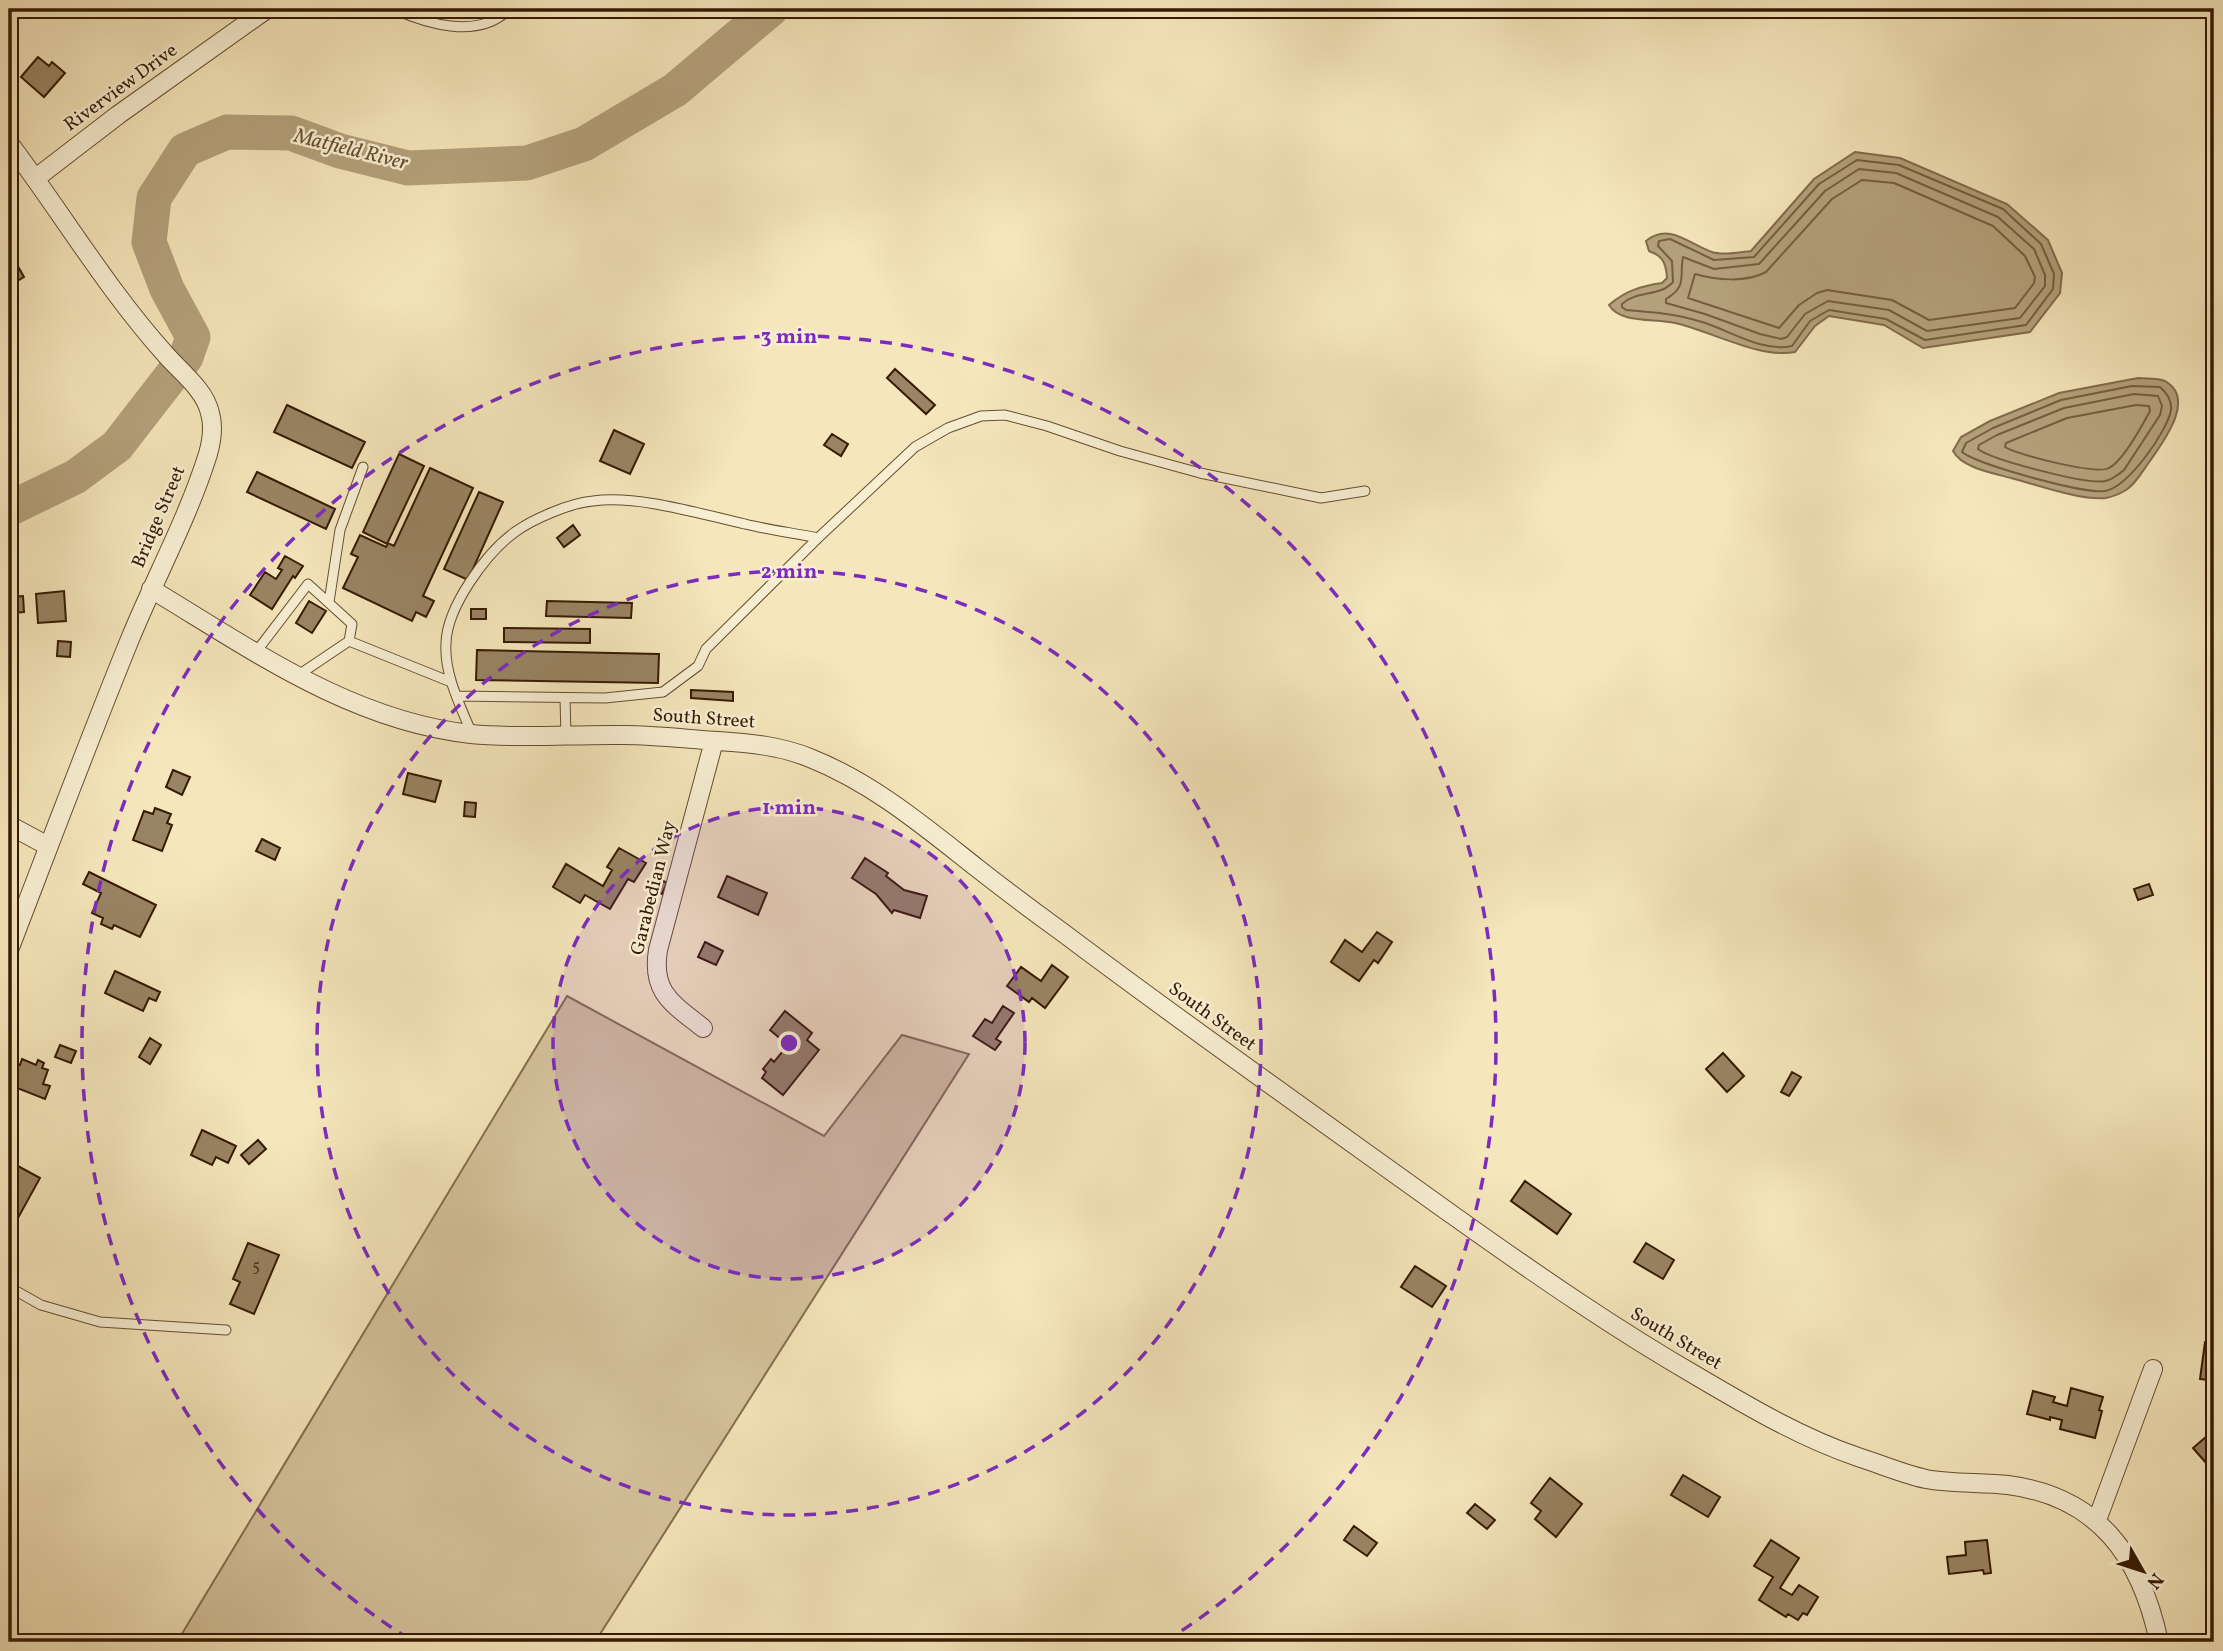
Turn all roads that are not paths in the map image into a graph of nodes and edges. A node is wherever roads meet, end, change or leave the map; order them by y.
1 (267, 9) edge
2 (394, 9) edge
3 (509, 9) edge
4 (9, 142) edge
5 (36, 178) junction
6 (363, 467) dead end
7 (1365, 491) dead end
8 (818, 538) junction
9 (151, 589) junction
10 (329, 603) junction
11 (349, 641) junction
12 (256, 652) junction
13 (297, 676) junction
14 (451, 682) junction
15 (457, 696) junction
16 (565, 698) junction
17 (472, 734) junction
18 (566, 737) junction
19 (714, 741) junction
20 (9, 825) edge
21 (48, 846) junction
22 (9, 950) edge
23 (703, 1028) dead end
24 (9, 1287) edge
25 (226, 1330) dead end
26 (2153, 1368) dead end
27 (2097, 1520) junction
28 (2159, 1642) edge

1 - 5 street, Riverview Drive
2 - 3 lane
4 - 5 street, Bridge Street
5 - 9 street, Bridge Street
6 - 10 lane
7 - 8 lane
8 - 14 lane
8 - 16 lane
9 - 12 street, South Street
9 - 21 street, Bridge Street
10 - 11 lane
10 - 12 lane
11 - 13 lane
11 - 14 lane
12 - 13 street, South Street
13 - 17 street, South Street
14 - 15 lane
15 - 16 lane
15 - 17 lane
16 - 18 lane
17 - 18 street, South Street
18 - 19 street, South Street
19 - 23 street, Garabedian Way
19 - 27 street, South Street
20 - 21 street
21 - 22 street, Bridge Street
24 - 25 lane
26 - 27 street
27 - 28 street, South Street

